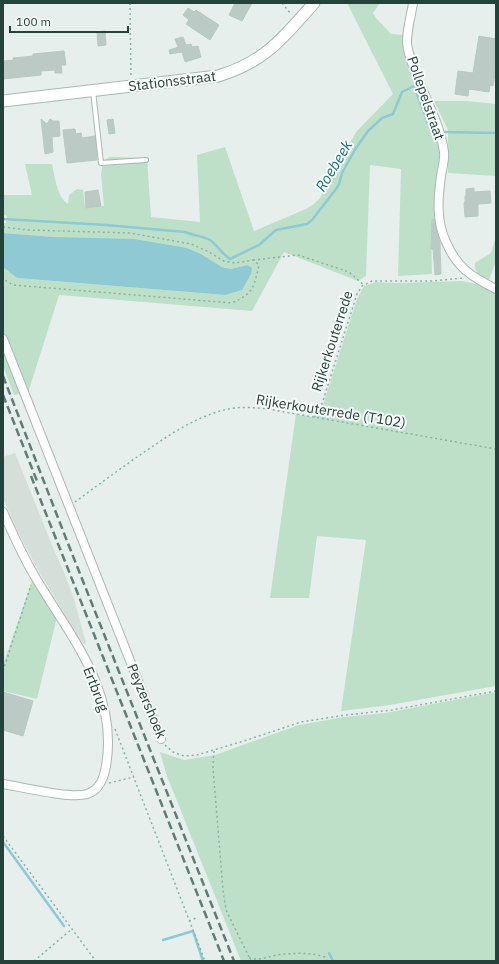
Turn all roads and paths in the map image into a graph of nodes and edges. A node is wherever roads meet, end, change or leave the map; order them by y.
1 (130, 3) edge
2 (282, 3) edge
3 (314, 3) edge
4 (413, 3) edge
5 (298, 21) junction
6 (132, 87) junction
7 (92, 91) junction
8 (3, 101) edge
9 (146, 160) dead end
10 (3, 227) edge
11 (253, 260) junction
12 (474, 277) junction
13 (3, 279) edge
14 (364, 285) junction
15 (496, 288) edge
16 (3, 339) edge
17 (314, 417) junction
18 (496, 449) edge
19 (69, 506) junction
20 (3, 512) edge
21 (34, 576) junction
22 (3, 671) edge
23 (496, 691) edge
24 (107, 718) junction
25 (161, 740) joint
26 (214, 751) junction
27 (134, 777) junction
28 (3, 784) edge
29 (100, 786) junction
30 (3, 836) edge
31 (196, 918) dead end
32 (189, 921) junction
33 (72, 928) junction
34 (249, 958) junction
35 (95, 960) dead end
36 (34, 961) edge
37 (205, 961) edge
38 (251, 961) edge
39 (327, 961) edge

1 - 6 path
2 - 5 path
3 - 5 street, Stationsstraat
4 - 12 street, Pollepelstraat
5 - 6 street, Stationsstraat
6 - 7 street, Stationsstraat
7 - 8 street, Stationsstraat
7 - 9 lane
10 - 11 path
11 - 13 path
11 - 14 path
12 - 14 path, Rijkerkouterrede
12 - 15 street, Pollepelstraat
14 - 17 path, Rijkerkouterrede
16 - 19 street, Peyzershoek
17 - 18 path, Rijkerkouterrede (T102)
17 - 19 path, Rijkerkouterrede (T102)
19 - 25 street, Peyzershoek
20 - 21 street, Ertbrug
21 - 22 path
21 - 24 street, Ertbrug
23 - 26 path, Peyzershoek
24 - 27 path
24 - 29 street, Ertbrug
25 - 26 path, Peyzershoek
26 - 34 path
27 - 29 path
27 - 32 path
28 - 29 street
30 - 33 path
31 - 32 path
32 - 37 path
33 - 35 path
33 - 36 path
34 - 38 path
34 - 39 path

